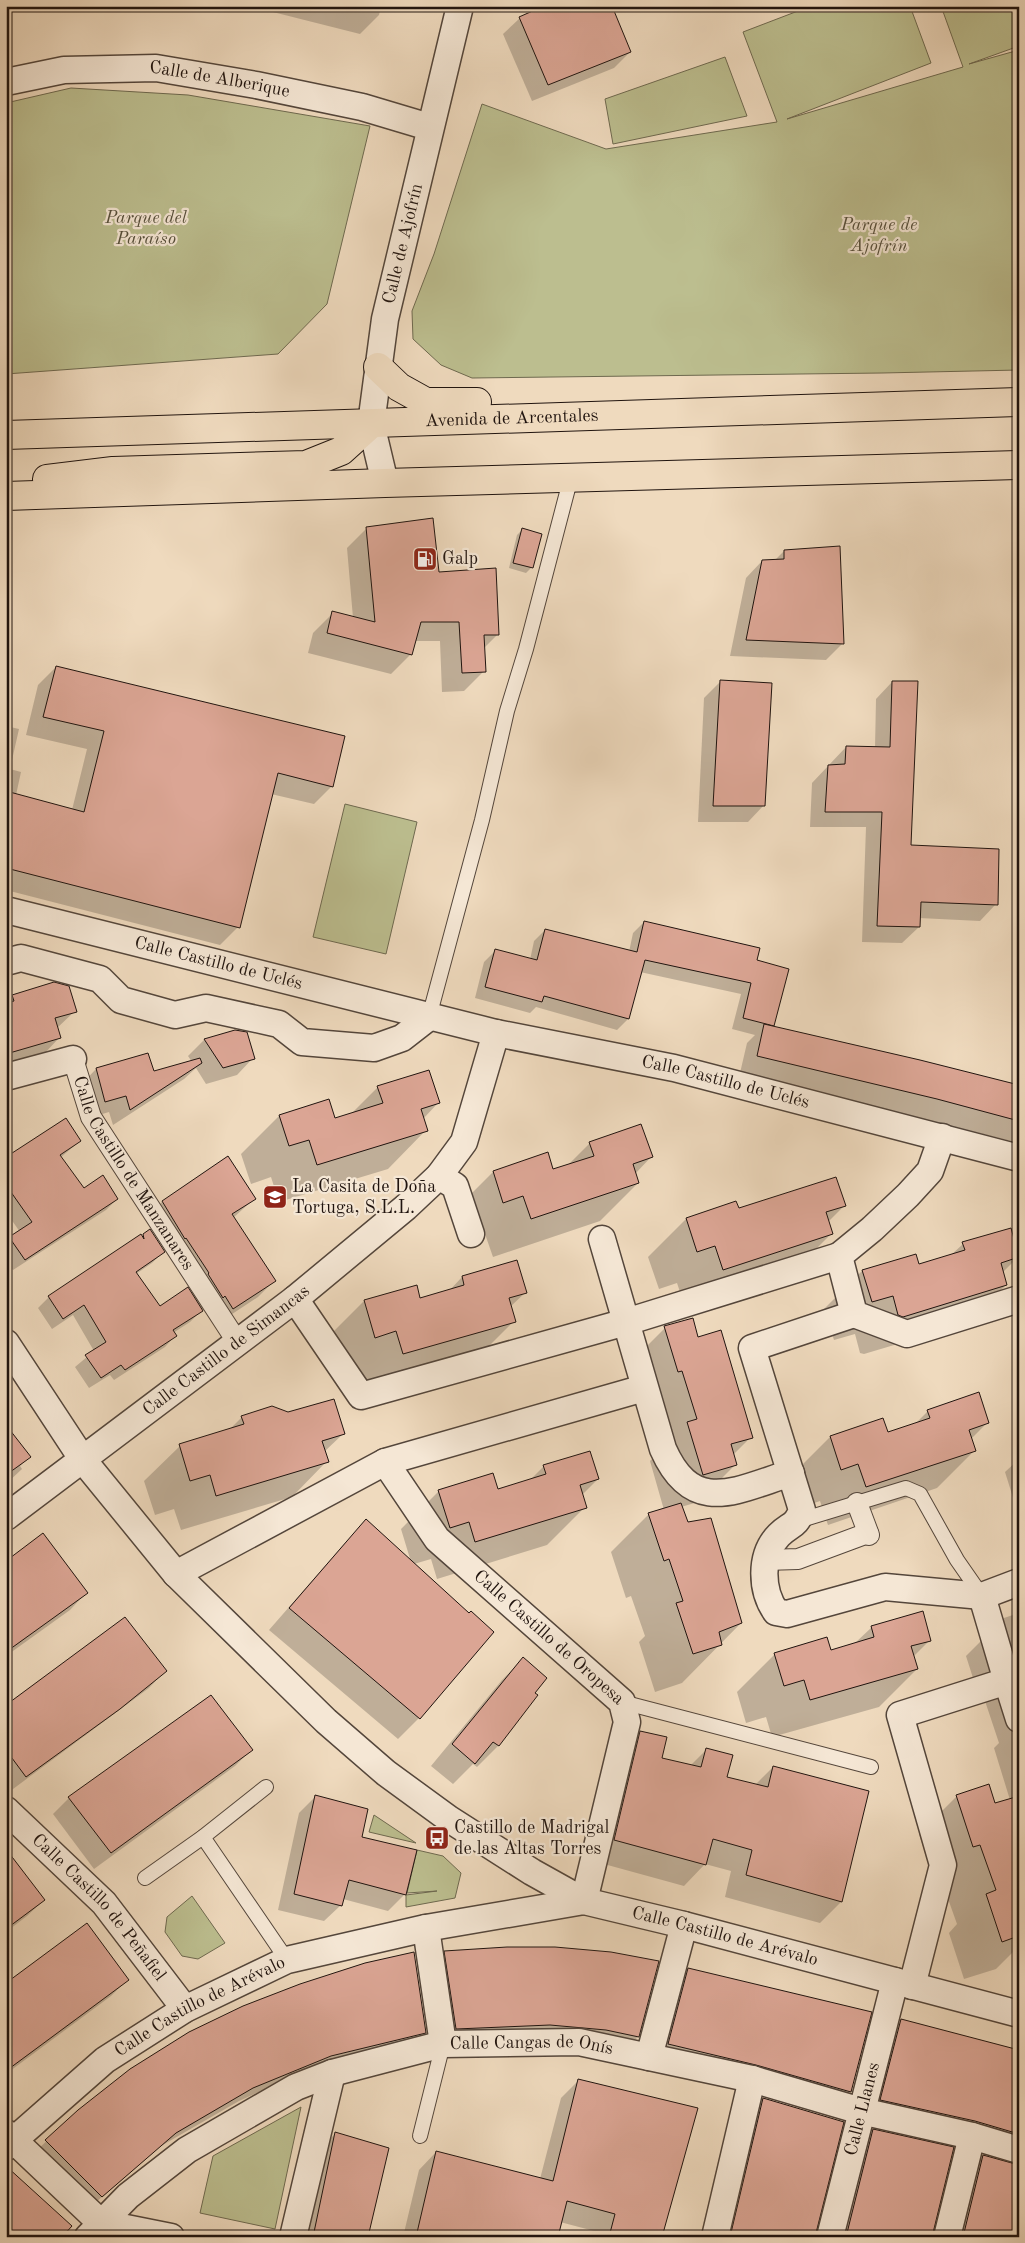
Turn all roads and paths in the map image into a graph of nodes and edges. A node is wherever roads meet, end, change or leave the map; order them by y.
1 (460, 6) edge
2 (6, 82) edge
3 (429, 126) junction
4 (378, 367) junction
5 (1019, 402) edge
6 (586, 416) junction
7 (371, 424) junction
8 (6, 435) edge
9 (1019, 465) edge
10 (571, 477) junction
11 (385, 483) junction
12 (8, 496) edge
13 (6, 910) edge
14 (6, 962) edge
15 (429, 1017) junction
16 (496, 1033) junction
17 (73, 1059) joint
18 (6, 1078) edge
19 (942, 1137) junction
20 (1019, 1158) edge
21 (439, 1176) junction
22 (471, 1234) dead end
23 (602, 1239) dead end
24 (838, 1256) junction
25 (295, 1299) junction
26 (1019, 1300) edge
27 (854, 1314) junction
28 (626, 1322) junction
29 (238, 1344) junction
30 (8, 1350) edge
31 (644, 1388) junction
32 (84, 1460) junction
33 (385, 1462) junction
34 (791, 1473) junction
35 (857, 1503) junction
36 (800, 1516) junction
37 (6, 1517) edge
38 (765, 1560) junction
39 (176, 1574) junction
40 (1019, 1582) edge
41 (982, 1596) junction
42 (1007, 1681) junction
43 (622, 1702) junction
44 (1019, 1719) edge
45 (870, 1767) dead end
46 (266, 1787) dead end
47 (6, 1810) edge
48 (203, 1837) junction
49 (145, 1878) dead end
50 (584, 1901) junction
51 (684, 1925) junction
52 (426, 1928) junction
53 (287, 1960) junction
54 (903, 1983) junction
55 (185, 2009) junction
56 (1019, 2014) edge
57 (443, 2044) junction
58 (649, 2057) junction
59 (332, 2073) junction
60 (752, 2079) junction
61 (861, 2111) junction
62 (420, 2136) dead end
63 (972, 2136) junction
64 (9, 2140) edge
65 (1019, 2150) edge
66 (95, 2230) edge
67 (171, 2237) edge
68 (293, 2237) edge
69 (715, 2237) edge
70 (830, 2237) edge
71 (947, 2237) edge

1 - 3 street, Calle de Ajofrín
2 - 3 street, Calle de Alberique
3 - 4 street, Calle de Ajofrín
4 - 6 main road
4 - 7 street, Calle de Ajofrín
5 - 6 main road, Avenida de Arcentales
6 - 7 main road, Avenida de Arcentales
7 - 8 main road, Avenida de Arcentales
7 - 11 street, Calle de Ajofrín
7 - 12 main road
9 - 10 main road
10 - 11 main road
10 - 15 lane
11 - 12 main road
13 - 15 street, Calle Castillo de Uclés
14 - 15 street
15 - 16 street, Calle Castillo de Uclés
16 - 19 street, Calle Castillo de Uclés
16 - 21 street, Calle Castillo de Simancas
17 - 18 street, Calle Castillo de Manzanares
17 - 29 street, Calle Castillo de Manzanares
19 - 20 street, Calle Castillo de Uclés
19 - 24 street
21 - 22 street
21 - 25 street, Calle Castillo de Simancas
23 - 28 street
24 - 27 street
24 - 28 street
25 - 28 street
25 - 29 street, Calle Castillo de Simancas
26 - 27 street
27 - 34 street
28 - 31 street
29 - 32 street, Calle Castillo de Simancas
30 - 32 street
31 - 33 street
31 - 34 street
32 - 37 street, Calle Castillo de Simancas
32 - 39 street
33 - 39 street
33 - 43 street, Calle Castillo de Oropesa
34 - 36 street
35 - 36 lane
35 - 38 street
35 - 41 lane
36 - 38 street
38 - 41 street
39 - 50 street
40 - 41 street
41 - 42 street
42 - 44 street
42 - 54 street
43 - 45 lane
43 - 50 street, Calle Castillo de Oropesa
46 - 48 lane
47 - 55 street, Calle Castillo de Peñafiel
48 - 49 lane
48 - 53 lane
50 - 51 street, Calle Castillo de Arévalo
50 - 52 street, Calle Castillo de Arévalo
51 - 54 street, Calle Castillo de Arévalo
51 - 58 street
52 - 53 street, Calle Castillo de Arévalo
52 - 57 street
53 - 55 street, Calle Castillo de Arévalo
54 - 56 street, Calle Castillo de Arévalo
54 - 61 street, Calle Llanes
55 - 64 street, Calle Castillo de Arévalo
57 - 58 street, Calle Cangas de Onís
57 - 59 street, Calle Cangas de Onís
57 - 62 lane
58 - 60 street, Calle Cangas de Onís
59 - 66 street, Calle Cangas de Onís
59 - 68 street
60 - 61 street, Calle Cangas de Onís
60 - 69 street
61 - 63 street, Calle Cangas de Onís
61 - 70 street, Calle Llanes
63 - 65 street, Calle Cangas de Onís
63 - 71 street
64 - 66 street
66 - 67 street

